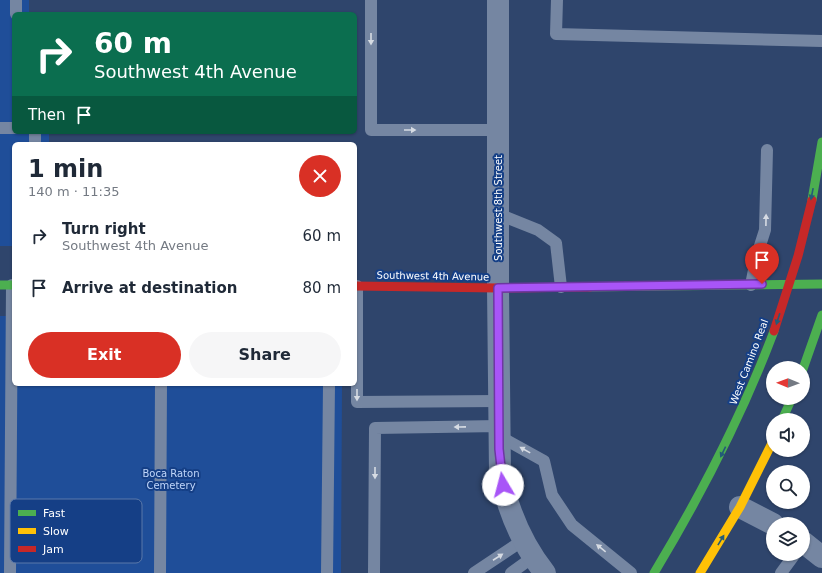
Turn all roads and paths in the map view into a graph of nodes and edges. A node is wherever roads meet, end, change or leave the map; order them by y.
1 (16, 0) edge
2 (371, 0) edge
3 (498, 0) edge
4 (557, 0) edge
5 (16, 12) edge
6 (822, 41) edge
7 (0, 128) edge
8 (12, 128) edge
9 (498, 130) junction
10 (822, 142) edge
11 (767, 150) dead end
12 (498, 214) junction
13 (822, 284) edge
14 (9, 285) edge
15 (751, 285) junction
16 (789, 285) junction
17 (357, 286) edge
18 (561, 287) junction
19 (498, 288) junction
20 (822, 315) edge
21 (806, 361) edge
22 (161, 386) edge
23 (330, 386) edge
24 (357, 386) edge
25 (499, 401) junction
26 (499, 431) junction
27 (766, 455) edge
28 (740, 507) junction
29 (766, 520) edge
30 (810, 551) edge
31 (533, 557) edge
32 (822, 557) edge
33 (790, 561) edge
34 (10, 573) edge
35 (160, 573) edge
36 (327, 573) edge
37 (374, 573) edge
38 (474, 573) edge
39 (511, 573) edge
40 (631, 573) edge
41 (654, 573) edge
42 (700, 573) edge
43 (781, 573) edge

1 - 5 lane
2 -> 9 lane
3 - 9 street, Southwest 8th Street
4 - 6 lane
7 - 8 lane
9 - 12 street, Southwest 8th Street
10 -> 16 street, West Camino Real
15 -> 11 lane
12 - 18 lane
12 - 19 street, Southwest 8th Street
13 - 16 street, Southwest 4th Avenue
14 - 34 lane
15 - 16 street, Southwest 4th Avenue
15 - 18 street, Southwest 4th Avenue
16 -> 41 street, West Camino Real
17 - 19 street, Southwest 4th Avenue
18 - 19 street, Southwest 4th Avenue
19 - 25 street, Southwest 8th Street
20 - 21 street
22 - 35 lane
23 - 36 lane
24 -> 25 lane
25 - 26 street, Southwest 8th Street
26 - 31 street, Southwest 8th Street
26 -> 37 lane
40 -> 26 lane
27 - 28 street
28 - 29 street
42 -> 28 street
30 - 32 street
38 -> 31 lane
31 - 39 lane
33 - 43 lane

